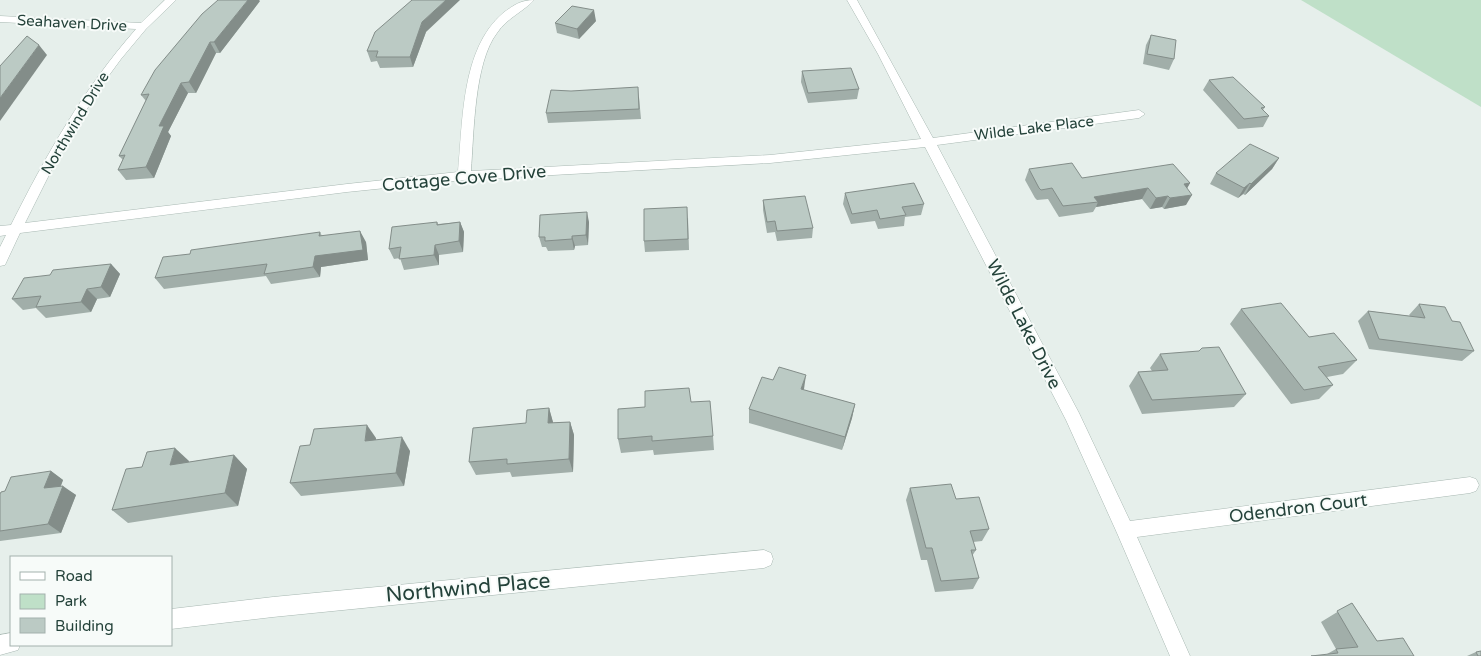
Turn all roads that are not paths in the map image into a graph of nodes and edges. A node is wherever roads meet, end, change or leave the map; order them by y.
1 (171, 0) edge
2 (529, 0) edge
3 (852, 0) edge
4 (0, 19) edge
5 (144, 26) junction
6 (1139, 114) dead end
7 (929, 141) junction
8 (464, 176) junction
9 (15, 230) junction
10 (0, 231) edge
11 (0, 261) edge
12 (1470, 485) dead end
13 (1125, 530) junction
14 (764, 560) dead end
15 (172, 620) edge
16 (1180, 656) edge

1 - 5 street, Northwind Drive
2 - 8 street
3 - 7 street, Wilde Lake Drive
4 - 5 street, Seahaven Drive
5 - 9 street, Northwind Drive
6 - 7 street, Wilde Lake Place
7 - 8 street, Cottage Cove Drive
7 - 13 street, Wilde Lake Drive
8 - 9 street, Cottage Cove Drive
9 - 10 street, Cottage Cove Drive
9 - 11 street, Northwind Drive
12 - 13 street, Odendron Court
13 - 16 street, Wilde Lake Drive
14 - 15 street, Northwind Place

